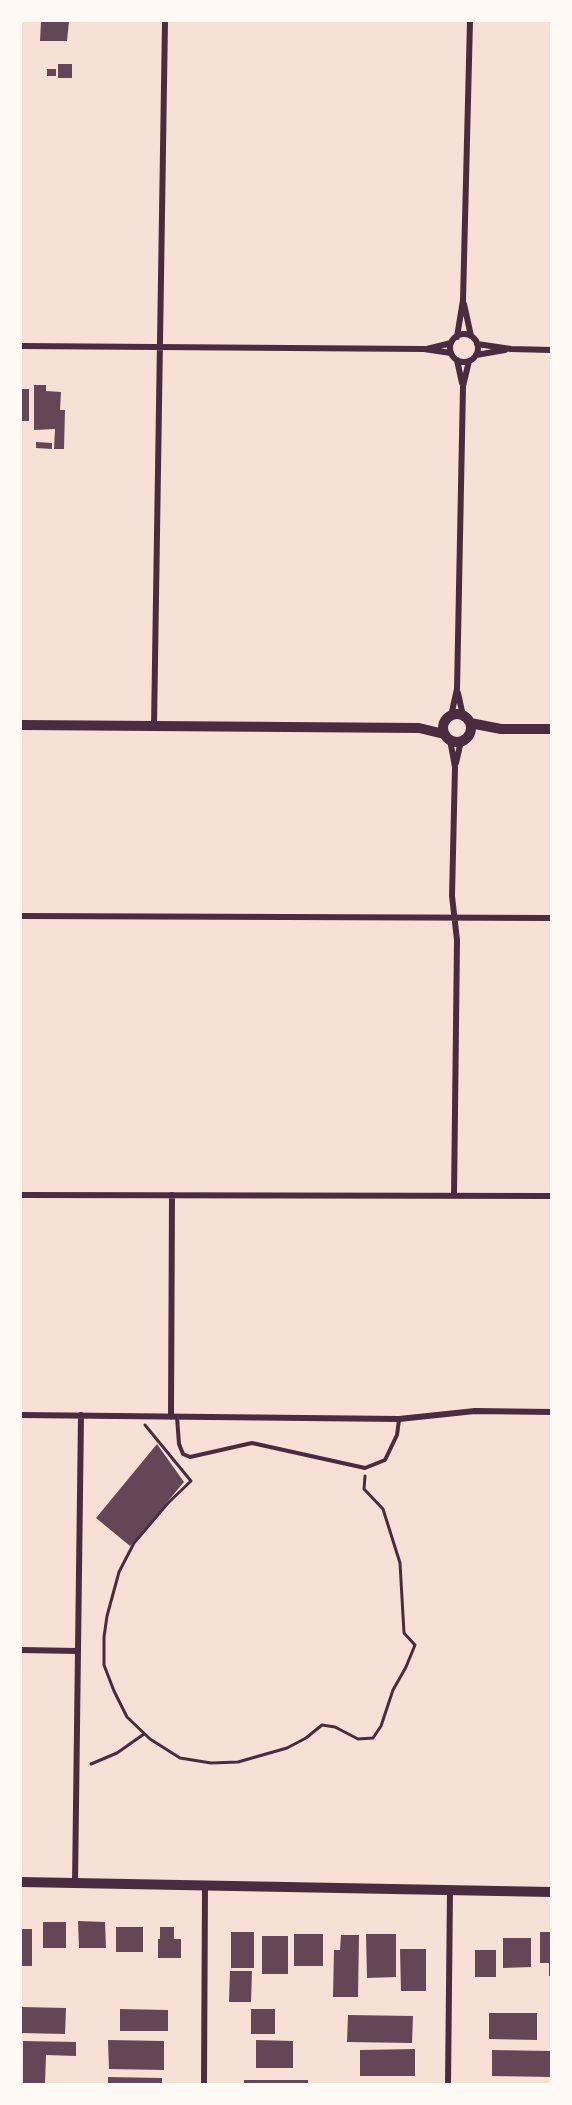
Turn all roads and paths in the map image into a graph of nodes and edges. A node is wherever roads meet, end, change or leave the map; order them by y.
1 (165, 21) edge
2 (470, 21) edge
3 (463, 300) junction
4 (457, 336) junction
5 (471, 336) junction
6 (451, 343) junction
7 (477, 344) junction
8 (21, 346) edge
9 (159, 347) junction
10 (424, 349) junction
11 (511, 349) junction
12 (551, 350) edge
13 (451, 353) junction
14 (476, 355) junction
15 (458, 360) junction
16 (469, 361) junction
17 (463, 386) junction
18 (457, 689) junction
19 (466, 720) junction
20 (21, 725) edge
21 (154, 726) junction
22 (447, 728) junction
23 (501, 729) junction
24 (551, 729) edge
25 (465, 738) junction
26 (455, 766) junction
27 (21, 916) edge
28 (454, 918) junction
29 (551, 918) edge
30 (21, 1195) edge
31 (172, 1195) junction
32 (454, 1196) junction
33 (551, 1197) edge
34 (551, 1412) edge
35 (21, 1415) edge
36 (81, 1415) junction
37 (138, 1416) junction
38 (174, 1417) junction
39 (399, 1419) junction
40 (365, 1468) junction
41 (21, 1650) edge
42 (78, 1652) junction
43 (144, 1733) junction
44 (91, 1764) dead end
45 (21, 1882) edge
46 (75, 1884) junction
47 (205, 1885) junction
48 (450, 1890) junction
49 (551, 1892) edge
50 (204, 2084) edge
51 (448, 2084) edge

1 - 9 street
2 - 3 street
3 - 4 street
3 - 5 street
4 - 5 street
4 - 6 street
5 - 7 street
6 - 10 street
6 - 13 street
7 - 11 street
7 - 14 street
8 - 9 street
9 - 10 street
9 - 21 street
10 - 13 street
11 - 12 street
11 - 14 street
13 - 15 street
14 - 16 street
15 - 16 street
15 - 17 street
16 - 17 street
17 - 18 street
18 - 19 street
18 - 22 street
19 - 22 street
19 - 23 street
19 - 25 street
20 - 21 street
21 - 22 street
22 - 25 street
22 - 26 street
23 - 24 street
23 - 25 street
25 - 26 street
26 - 28 street
27 - 28 street
28 - 29 street
28 - 32 street
30 - 31 street
31 - 32 street
31 - 38 street
32 - 33 street
34 - 39 street
35 - 36 street
36 - 37 street
36 - 42 street
37 - 38 street
37 - 43 path
38 - 39 street
38 - 40 lane
39 - 40 lane
40 - 43 path
41 - 42 street
42 - 46 street
43 - 44 path
45 - 46 street
46 - 47 street
47 - 48 street
47 - 50 street
48 - 49 street
48 - 51 street

